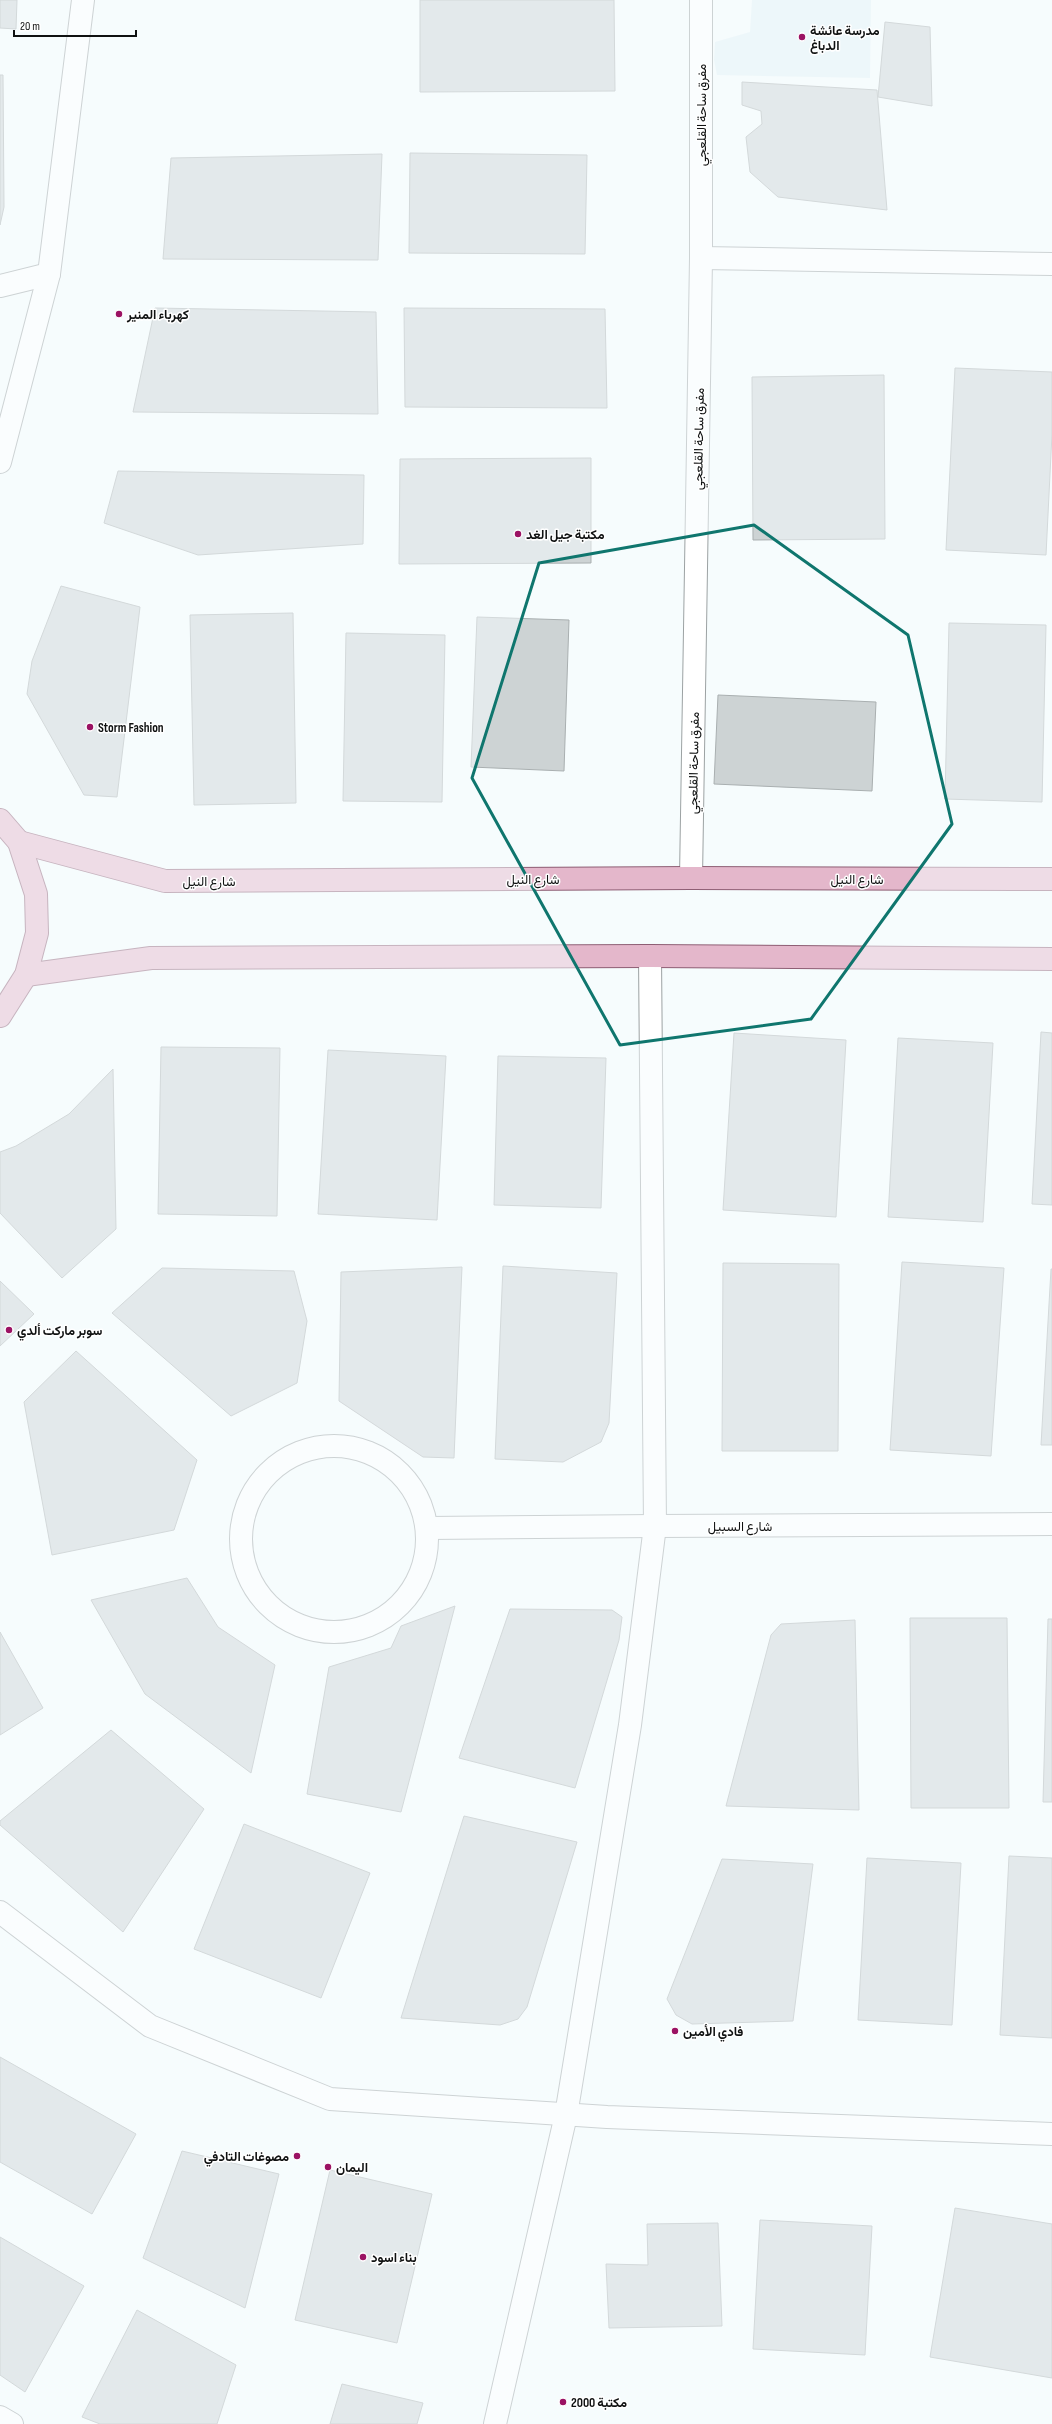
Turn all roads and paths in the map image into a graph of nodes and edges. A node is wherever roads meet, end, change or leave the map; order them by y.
1 (83, 0) edge
2 (701, 0) edge
3 (701, 258) junction
4 (1052, 264) edge
5 (49, 274) junction
6 (0, 286) edge
7 (0, 462) edge
8 (0, 820) edge
9 (19, 842) junction
10 (691, 878) junction
11 (1052, 879) edge
12 (650, 956) junction
13 (1052, 959) edge
14 (26, 975) junction
15 (0, 1016) edge
16 (1052, 1524) edge
17 (655, 1526) junction
18 (428, 1528) junction
19 (0, 1912) edge
20 (566, 2115) junction
21 (1052, 2134) edge
22 (0, 2417) edge
23 (12, 2424) edge
24 (495, 2424) edge

1 - 5 street
2 - 3 street, مفرق ساحة القلعجي
3 - 4 street
3 - 10 street, مفرق ساحة القلعجي
5 - 6 street
5 - 7 street
8 - 9 main road
9 - 10 main road, شارع النيل
9 - 14 main road
10 - 11 main road, شارع النيل
12 - 13 main road
12 - 14 main road
12 - 17 street
14 - 15 main road
16 - 17 street, شارع السبيل
17 - 18 street, شارع السبيل
17 - 20 street
18 - 18 street
19 - 20 street
20 - 21 street
20 - 24 street
22 - 23 street

